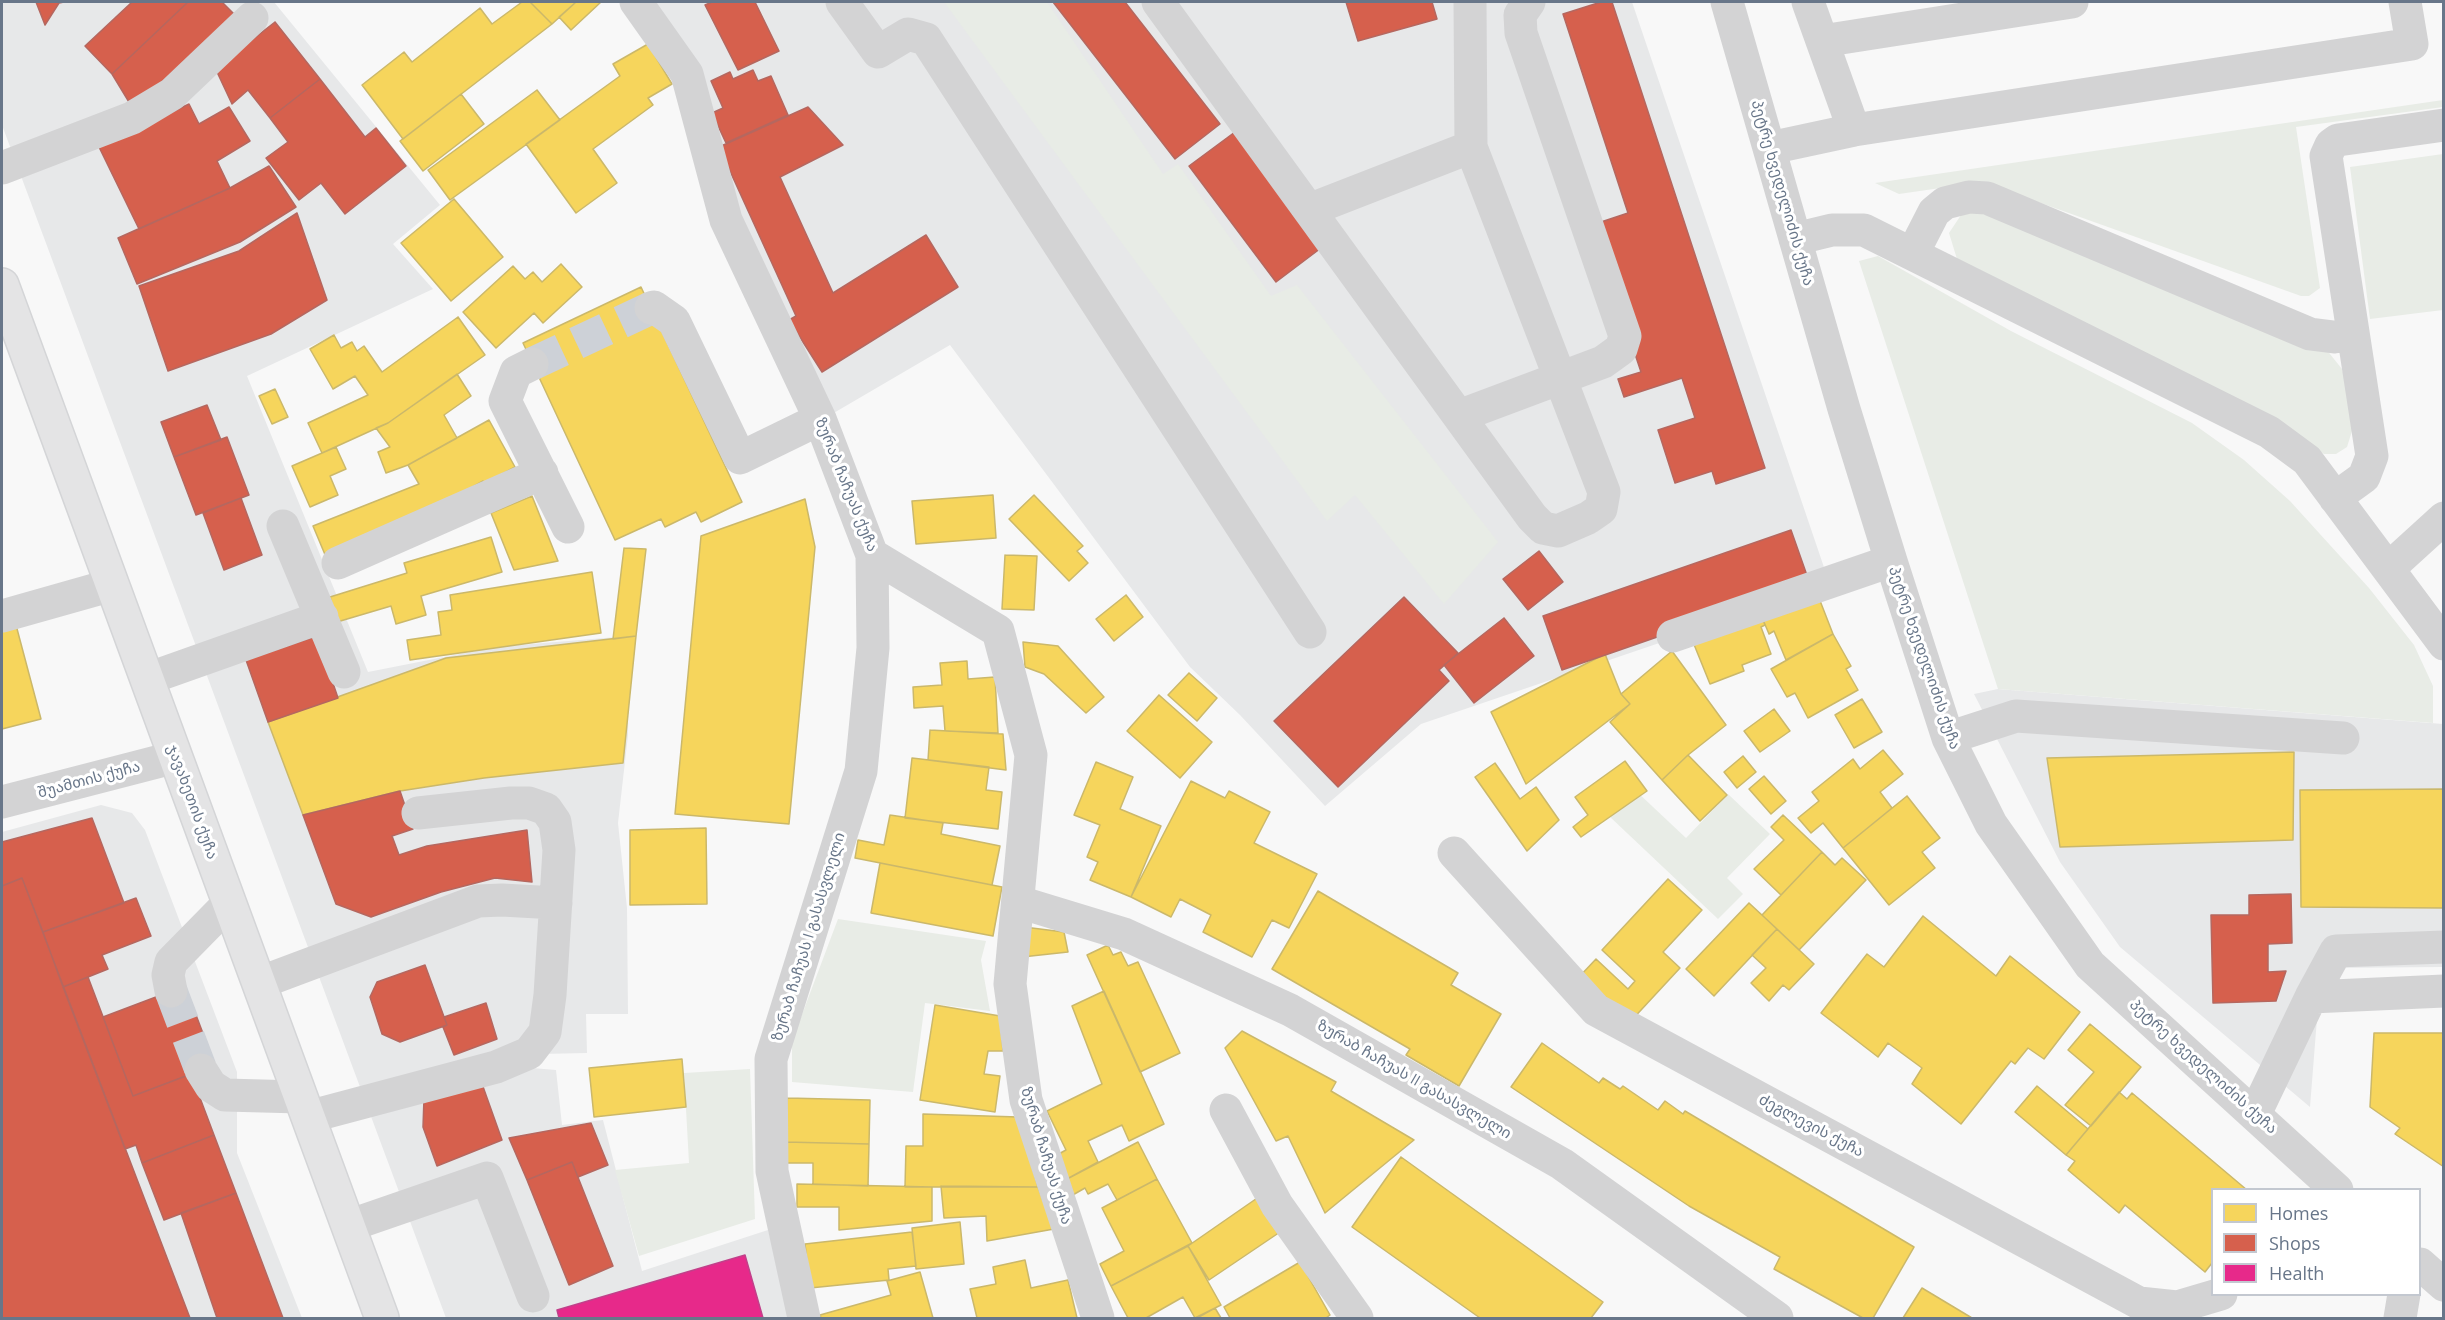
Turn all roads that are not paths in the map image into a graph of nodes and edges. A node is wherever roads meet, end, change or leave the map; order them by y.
1 (636, 2) edge
2 (842, 2) edge
3 (1158, 2) edge
4 (1470, 2) edge
5 (1529, 2) edge
6 (1726, 2) edge
7 (1808, 2) edge
8 (2072, 2) edge
9 (2405, 2) edge
10 (252, 18) dead end
11 (1822, 41) junction
12 (2444, 125) edge
13 (1854, 130) junction
14 (1471, 147) junction
15 (1770, 147) junction
16 (2, 168) edge
17 (1309, 210) junction
18 (1795, 239) junction
19 (1913, 253) junction
20 (2, 285) edge
21 (651, 308) dead end
22 (2353, 334) junction
23 (532, 364) tunnel mouth
24 (1560, 379) junction
25 (1459, 416) junction
26 (820, 419) junction
27 (542, 473) junction
28 (2335, 498) junction
29 (2444, 518) edge
30 (283, 526) dead end
31 (568, 527) dead end
32 (872, 555) junction
33 (1891, 561) junction
34 (338, 563) dead end
35 (2388, 569) junction
36 (112, 585) junction
37 (2, 616) edge
38 (322, 617) junction
39 (1310, 632) dead end
40 (1673, 636) dead end
41 (2444, 644) edge
42 (344, 672) dead end
43 (147, 680) junction
44 (1948, 738) junction
45 (2343, 738) dead end
46 (176, 757) junction
47 (2, 802) edge
48 (418, 813) dead end
49 (1454, 853) dead end
50 (1019, 902) junction
51 (229, 903) junction
52 (556, 903) junction
53 (2444, 947) edge
54 (259, 983) junction
55 (171, 991) tunnel mouth
56 (2444, 991) edge
57 (2311, 997) junction
58 (201, 1070) tunnel mouth
59 (304, 1107) junction
60 (1226, 1110) dead end
61 (2255, 1114) junction
62 (2330, 1187) edge
63 (348, 1226) junction
64 (2421, 1265) edge
65 (2444, 1286) edge
66 (533, 1296) dead end
67 (2214, 1296) edge
68 (2404, 1296) edge
69 (382, 1318) edge
70 (804, 1318) edge
71 (1098, 1318) edge
72 (1357, 1318) edge
73 (1777, 1318) edge
74 (2400, 1318) edge

1 - 26 street, ზურაბ ჩაჩუას ქუჩა
2 - 39 street
3 - 17 street
4 - 14 street
5 - 24 street
6 - 15 street, პეტრე ხვედელიძის ქუჩა
7 - 11 street
8 - 11 street
9 - 13 street
10 - 16 street
11 - 13 street
12 - 22 street
13 - 15 street
14 - 17 street
14 - 24 street
15 - 18 street, პეტრე ხვედელიძის ქუჩა
17 - 25 street
18 - 19 street
18 - 33 street, პეტრე ხვედელიძის ქუჩა
19 - 22 street
19 - 28 street
20 - 36 main road, ჯავახეთის ქუჩა
21 - 26 street
22 - 28 street
23 - 27 street
24 - 25 street
24 - 25 street
26 - 32 street, ზურაბ ჩაჩუას ქუჩა
27 - 31 street
27 - 34 street
28 - 35 street
29 - 35 street
30 - 38 street
32 - 50 street, ზურაბ ჩაჩუას ქუჩა
32 - 70 street, ზურაბ ჩაჩუას I გასასვლელი
33 - 40 street
33 - 44 street, პეტრე ხვედელიძის ქუჩა
35 - 41 street
36 - 37 street
36 - 43 main road, ჯავახეთის ქუჩა
38 - 42 street
38 - 43 street
43 - 46 main road, ჯავახეთის ქუჩა
44 - 45 street
44 - 61 street, პეტრე ხვედელიძის ქუჩა
46 - 47 street, შუამთის ქუჩა
46 - 51 main road, ჯავახეთის ქუჩა
48 - 52 street
49 - 67 street, ძეგლევის ქუჩა
50 - 71 street, ზურაბ ჩაჩუას ქუჩა
50 - 73 street, ზურაბ ჩაჩუას II გასასვლელი
51 - 54 main road, ჯავახეთის ქუჩა
51 - 55 street
52 - 54 street
52 - 59 street
53 - 57 street
54 - 59 main road, ჯავახეთის ქუჩა
56 - 57 street
57 - 61 street
58 - 59 street
59 - 63 main road, ჯავახეთის ქუჩა
60 - 72 street
61 - 62 street, პეტრე ხვედელიძის ქუჩა
63 - 66 street
63 - 69 main road, ჯავახეთის ქუჩა
64 - 65 street
68 - 74 street

